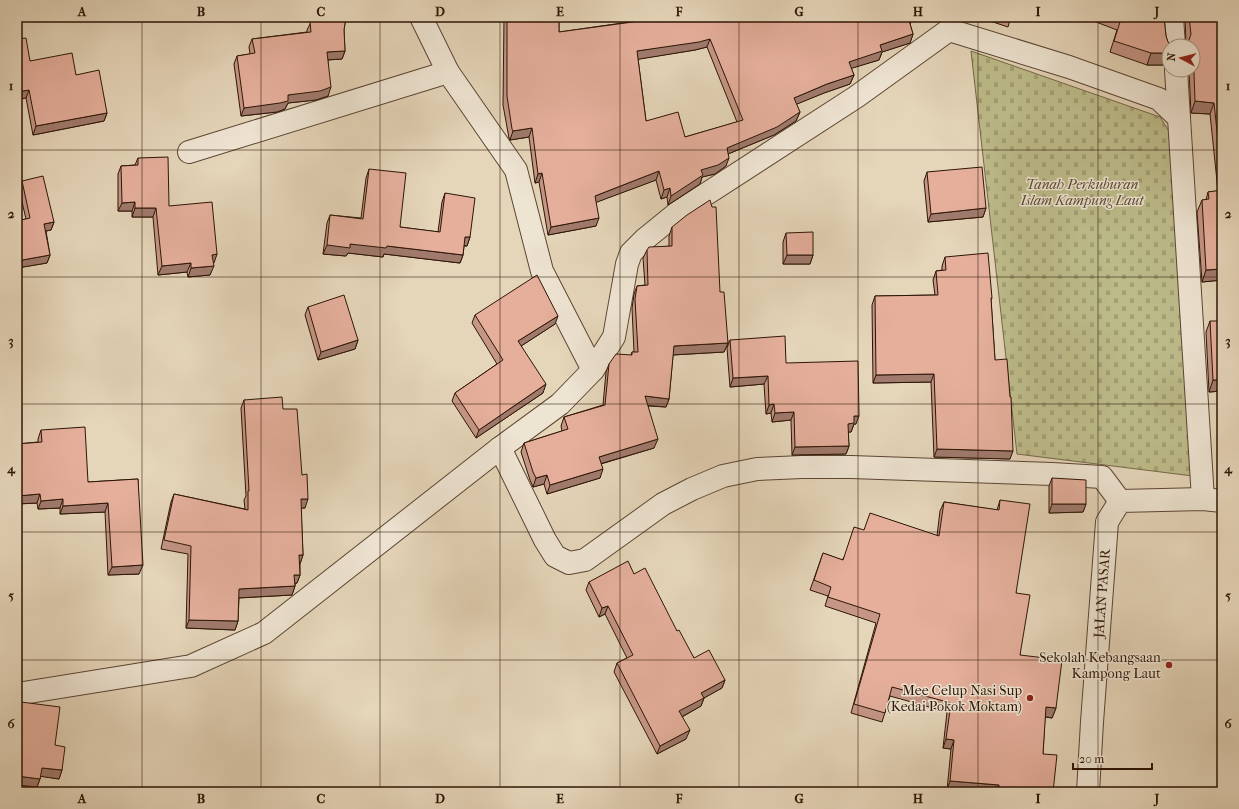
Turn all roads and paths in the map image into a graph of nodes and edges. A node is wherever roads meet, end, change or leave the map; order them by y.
1 (421, 17) edge
2 (1172, 17) edge
3 (1173, 38) edge
4 (448, 72) junction
5 (1176, 78) edge
6 (1179, 118) junction
7 (189, 152) dead end
8 (593, 370) junction
9 (500, 448) junction
10 (1213, 500) edge
11 (1120, 501) junction
12 (17, 694) edge
13 (1088, 792) edge

1 - 4 street
2 - 3 street
4 - 7 street
4 - 8 street
5 - 6 street
6 - 8 street
6 - 10 street
8 - 9 street
9 - 11 street
9 - 12 street
10 - 11 street
11 - 13 street, JALAN PASAR

